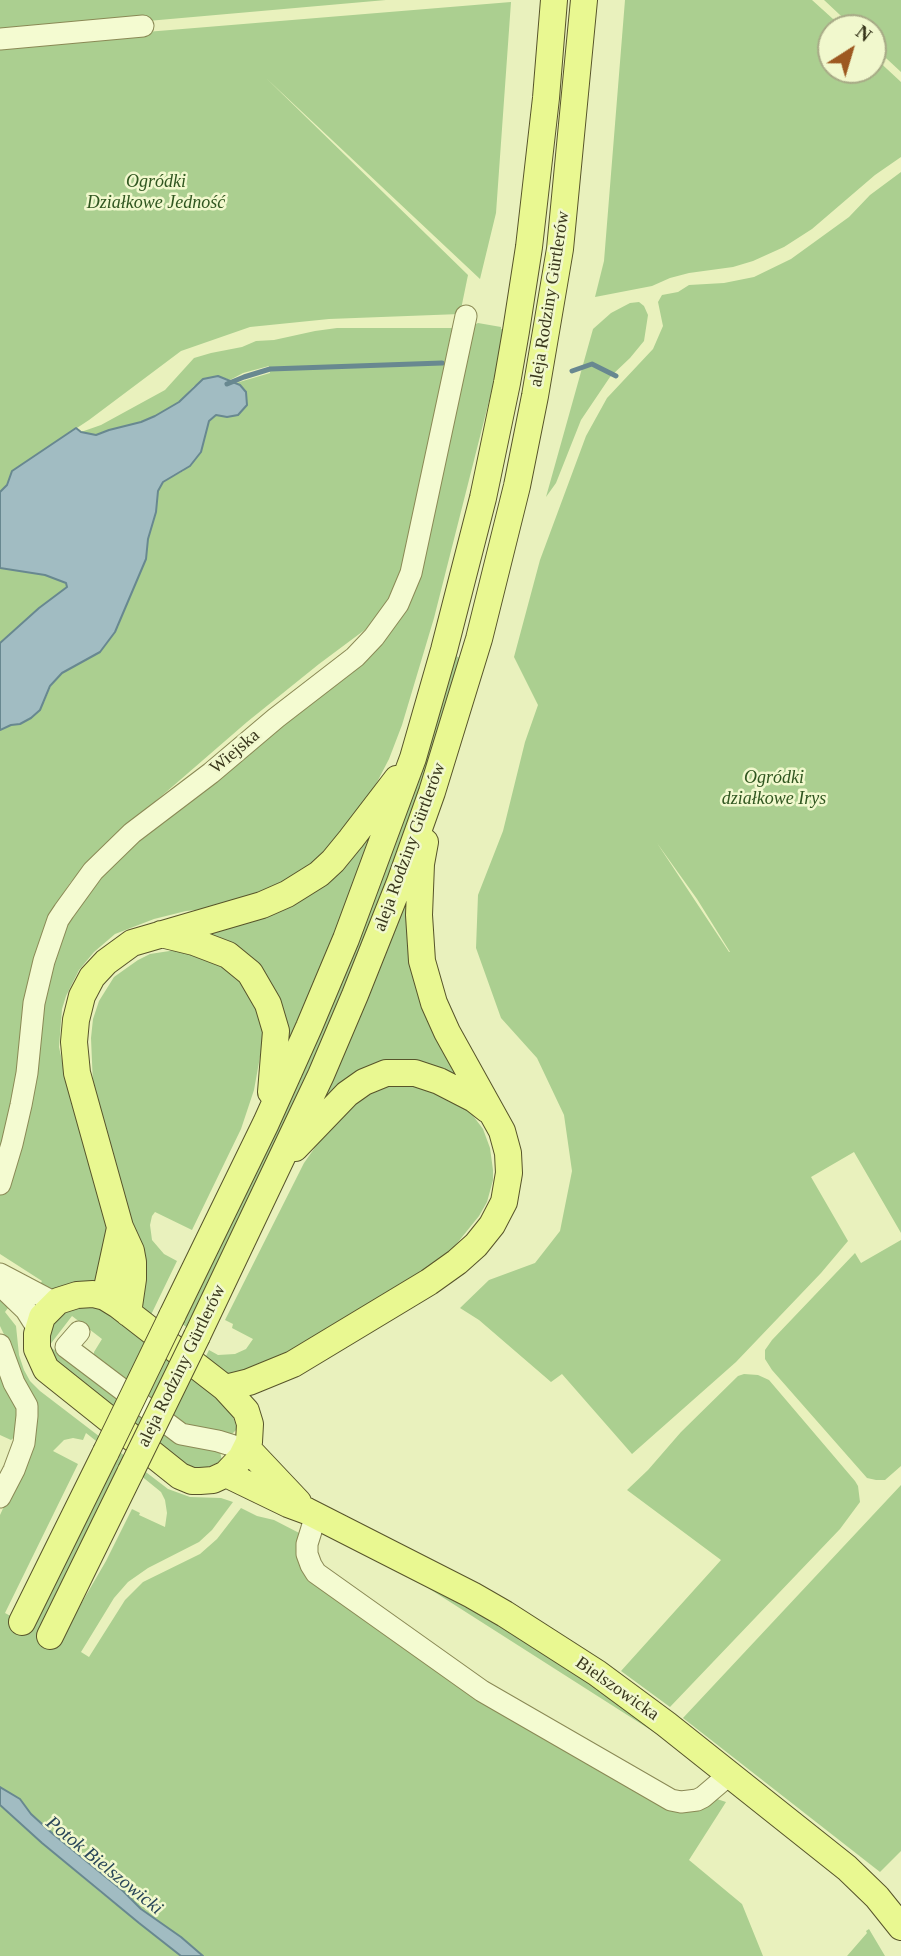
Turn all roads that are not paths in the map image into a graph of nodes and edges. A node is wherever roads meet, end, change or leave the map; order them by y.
1 (554, 0) edge
2 (584, 0) edge
3 (142, 26) dead end
4 (0, 39) edge
5 (466, 316) dead end
6 (413, 758) junction
7 (432, 792) junction
8 (160, 934) junction
9 (492, 1112) junction
10 (265, 1123) junction
11 (279, 1164) junction
12 (0, 1184) edge
13 (120, 1227) junction
14 (0, 1274) edge
15 (0, 1285) edge
16 (105, 1297) junction
17 (55, 1303) junction
18 (128, 1313) junction
19 (38, 1329) junction
20 (79, 1332) dead end
21 (0, 1345) edge
22 (293, 1364) junction
23 (225, 1388) junction
24 (247, 1411) junction
25 (245, 1451) junction
26 (226, 1474) junction
27 (0, 1497) edge
28 (312, 1513) junction
29 (22, 1622) dead end
30 (50, 1636) dead end
31 (730, 1774) junction
32 (898, 1928) edge

1 - 6 main road, aleja Rodziny Gürtlerów
2 - 7 main road, aleja Rodziny Gürtlerów
3 - 4 street
5 - 12 street, Wiejska
6 - 8 main road
6 - 10 main road, aleja Rodziny Gürtlerów
7 - 9 main road
7 - 11 main road, aleja Rodziny Gürtlerów
8 - 10 main road
8 - 13 main road
9 - 11 main road
9 - 22 main road
10 - 29 main road, aleja Rodziny Gürtlerów, bridge
11 - 30 main road, aleja Rodziny Gürtlerów, bridge
13 - 16 main road
13 - 18 main road
14 - 17 street
15 - 19 street
16 - 17 main road
16 - 18 main road
17 - 19 main road
18 - 23 main road
19 - 26 main road
20 - 25 street
21 - 27 street
22 - 23 main road
22 - 24 main road
23 - 24 main road
24 - 25 main road
25 - 26 main road
25 - 28 main road
26 - 28 main road
28 - 31 main road, Bielszowicka
28 - 31 street
31 - 32 main road, Bielszowicka

